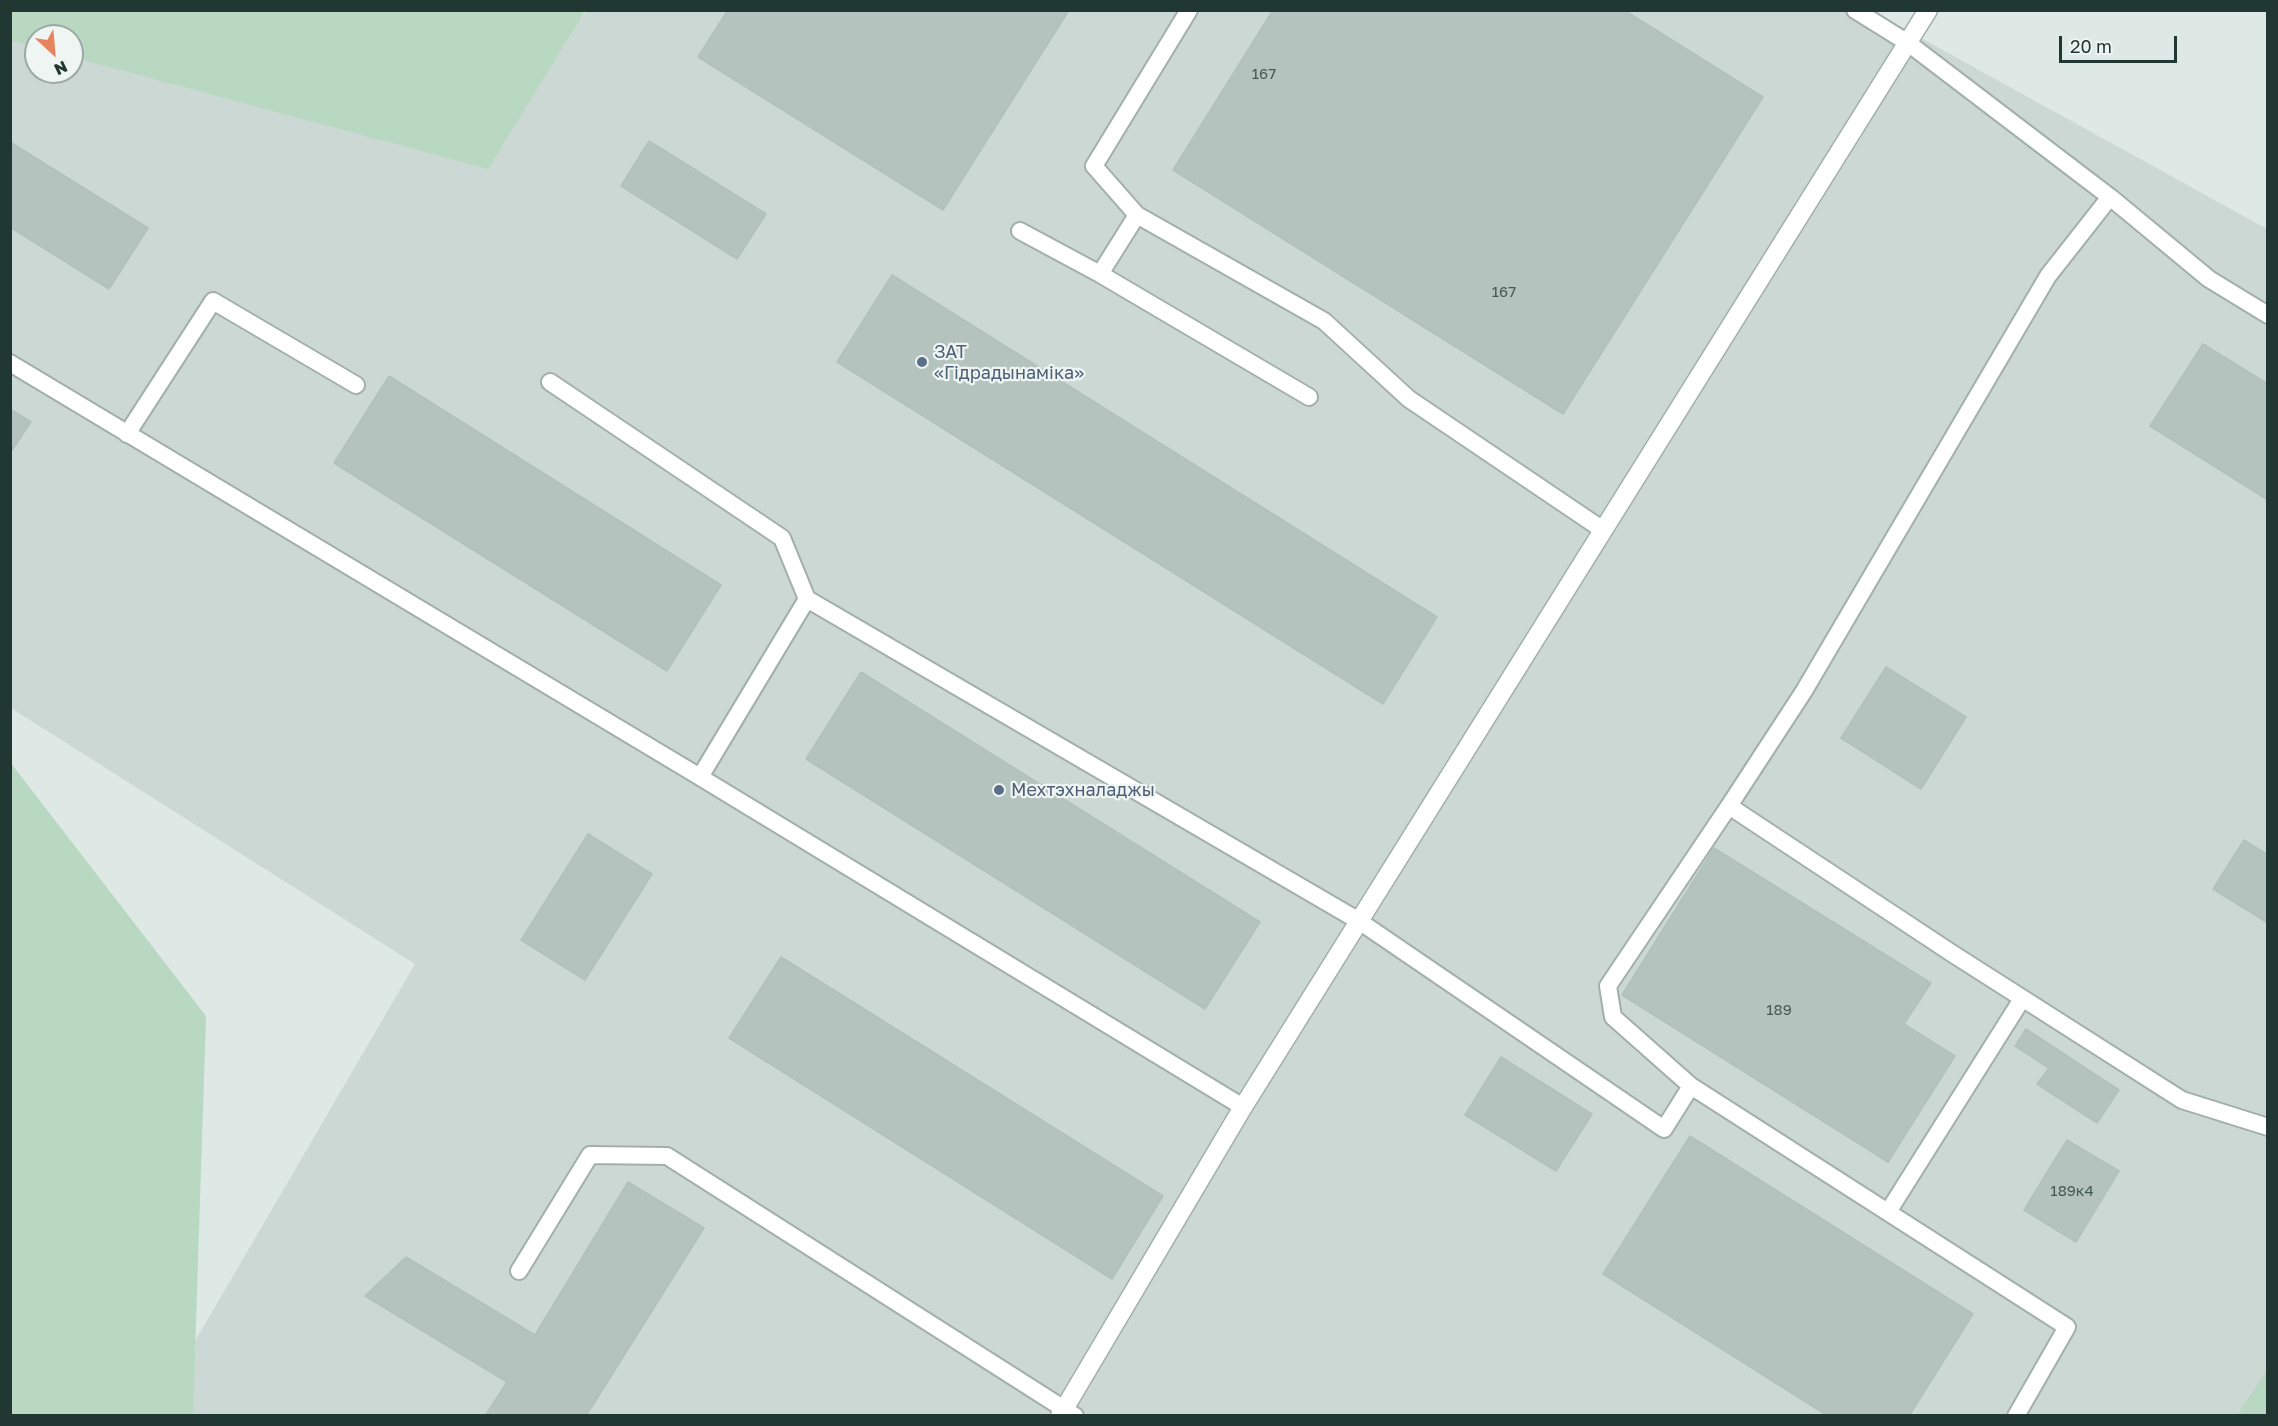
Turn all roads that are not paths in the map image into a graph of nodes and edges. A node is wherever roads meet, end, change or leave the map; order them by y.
1 (1189, 10) edge
2 (1855, 10) edge
3 (1929, 10) edge
4 (1908, 43) junction
5 (2110, 197) junction
6 (1137, 215) junction
7 (1020, 231) dead end
8 (1100, 274) junction
9 (2268, 315) edge
10 (10, 363) edge
11 (550, 382) dead end
12 (356, 385) dead end
13 (1309, 397) dead end
14 (127, 434) junction
15 (1603, 530) junction
16 (807, 599) junction
17 (700, 777) junction
18 (1729, 806) junction
19 (1359, 921) junction
20 (2022, 999) junction
21 (1690, 1086) junction
22 (1243, 1107) junction
23 (2268, 1126) edge
24 (1888, 1212) junction
25 (519, 1271) dead end
26 (1067, 1413) edge
27 (2016, 1416) edge

1 - 6 lane
2 - 4 lane
3 - 4 street
4 - 5 lane
4 - 15 street
5 - 9 lane
5 - 18 lane
6 - 8 lane
6 - 15 lane
7 - 8 lane
8 - 13 lane
10 - 14 lane
11 - 16 lane
12 - 14 lane
14 - 17 lane
15 - 19 street
16 - 17 lane
16 - 19 lane
17 - 22 lane
18 - 20 lane
18 - 21 lane
19 - 21 lane
19 - 22 street
20 - 23 lane
20 - 24 lane
21 - 24 lane
22 - 26 street
24 - 27 lane
25 - 26 lane

